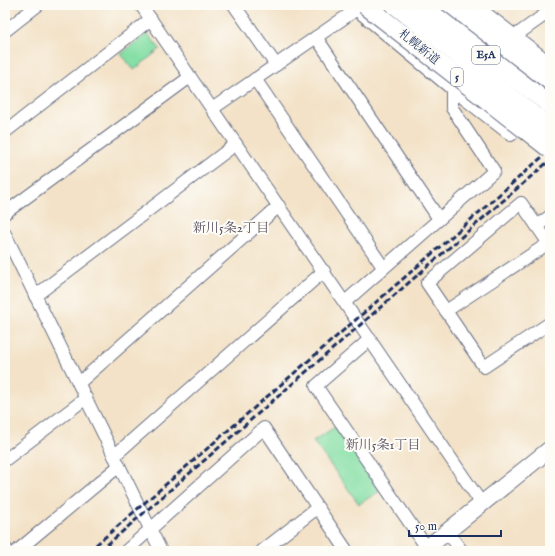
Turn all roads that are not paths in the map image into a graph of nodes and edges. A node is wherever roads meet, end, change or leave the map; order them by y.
1 (38, 5) edge
2 (141, 5) edge
3 (234, 5) edge
4 (395, 5) edge
5 (421, 5) edge
6 (451, 5) edge
7 (475, 5) edge
8 (358, 6) edge
9 (550, 12) edge
10 (151, 19) junction
11 (5, 31) edge
12 (515, 36) junction
13 (316, 37) junction
14 (550, 63) edge
15 (276, 65) junction
16 (190, 78) junction
17 (255, 79) junction
18 (550, 81) edge
19 (452, 88) junction
20 (550, 94) edge
21 (550, 105) edge
22 (212, 109) junction
23 (550, 128) edge
24 (5, 132) edge
25 (236, 144) junction
26 (550, 148) edge
27 (278, 206) junction
28 (5, 213) edge
29 (550, 216) edge
30 (439, 219) junction
31 (538, 226) junction
32 (5, 234) edge
33 (549, 244) edge
34 (383, 267) junction
35 (324, 271) junction
36 (35, 296) junction
37 (345, 302) junction
38 (446, 311) junction
39 (550, 323) edge
40 (370, 339) junction
41 (79, 383) junction
42 (86, 398) junction
43 (550, 450) edge
44 (5, 460) edge
45 (117, 461) junction
46 (482, 504) junction
47 (317, 508) junction
48 (150, 530) junction
49 (447, 532) junction
50 (5, 548) edge
51 (425, 550) edge
52 (7, 551) edge
53 (17, 551) edge
54 (126, 551) edge
55 (161, 551) edge
56 (262, 551) edge
57 (347, 551) edge
58 (462, 551) edge

1 - 11 street
2 - 10 street
3 - 15 street
4 - 23 highway, E5A, bridge
5 - 21 highway, E5A, bridge
6 - 18 highway
7 - 12 street
8 - 13 street
8 - 19 street
8 - 26 highway, 札幌新道 / 5, bridge
9 - 12 street
10 - 16 street
10 - 24 street
12 - 14 street
13 - 15 street
13 - 30 street
15 - 17 street
16 - 22 street
16 - 28 street
17 - 22 street
17 - 34 street
19 - 20 street
19 - 30 street
22 - 25 street
25 - 27 street
25 - 36 street
27 - 35 street
27 - 41 street
29 - 31 street
30 - 34 street
31 - 33 street
31 - 38 street
32 - 36 street
33 - 38 street
34 - 37 street
35 - 37 street
35 - 45 street
36 - 41 street
37 - 40 street
38 - 39 street
40 - 46 street
40 - 51 street
41 - 42 street
42 - 44 street
42 - 45 street
43 - 46 main road
45 - 48 street
45 - 53 street
46 - 49 main road
47 - 48 street
47 - 56 street
47 - 57 street
48 - 54 street
48 - 55 street
49 - 51 main road
49 - 58 street
50 - 52 street

